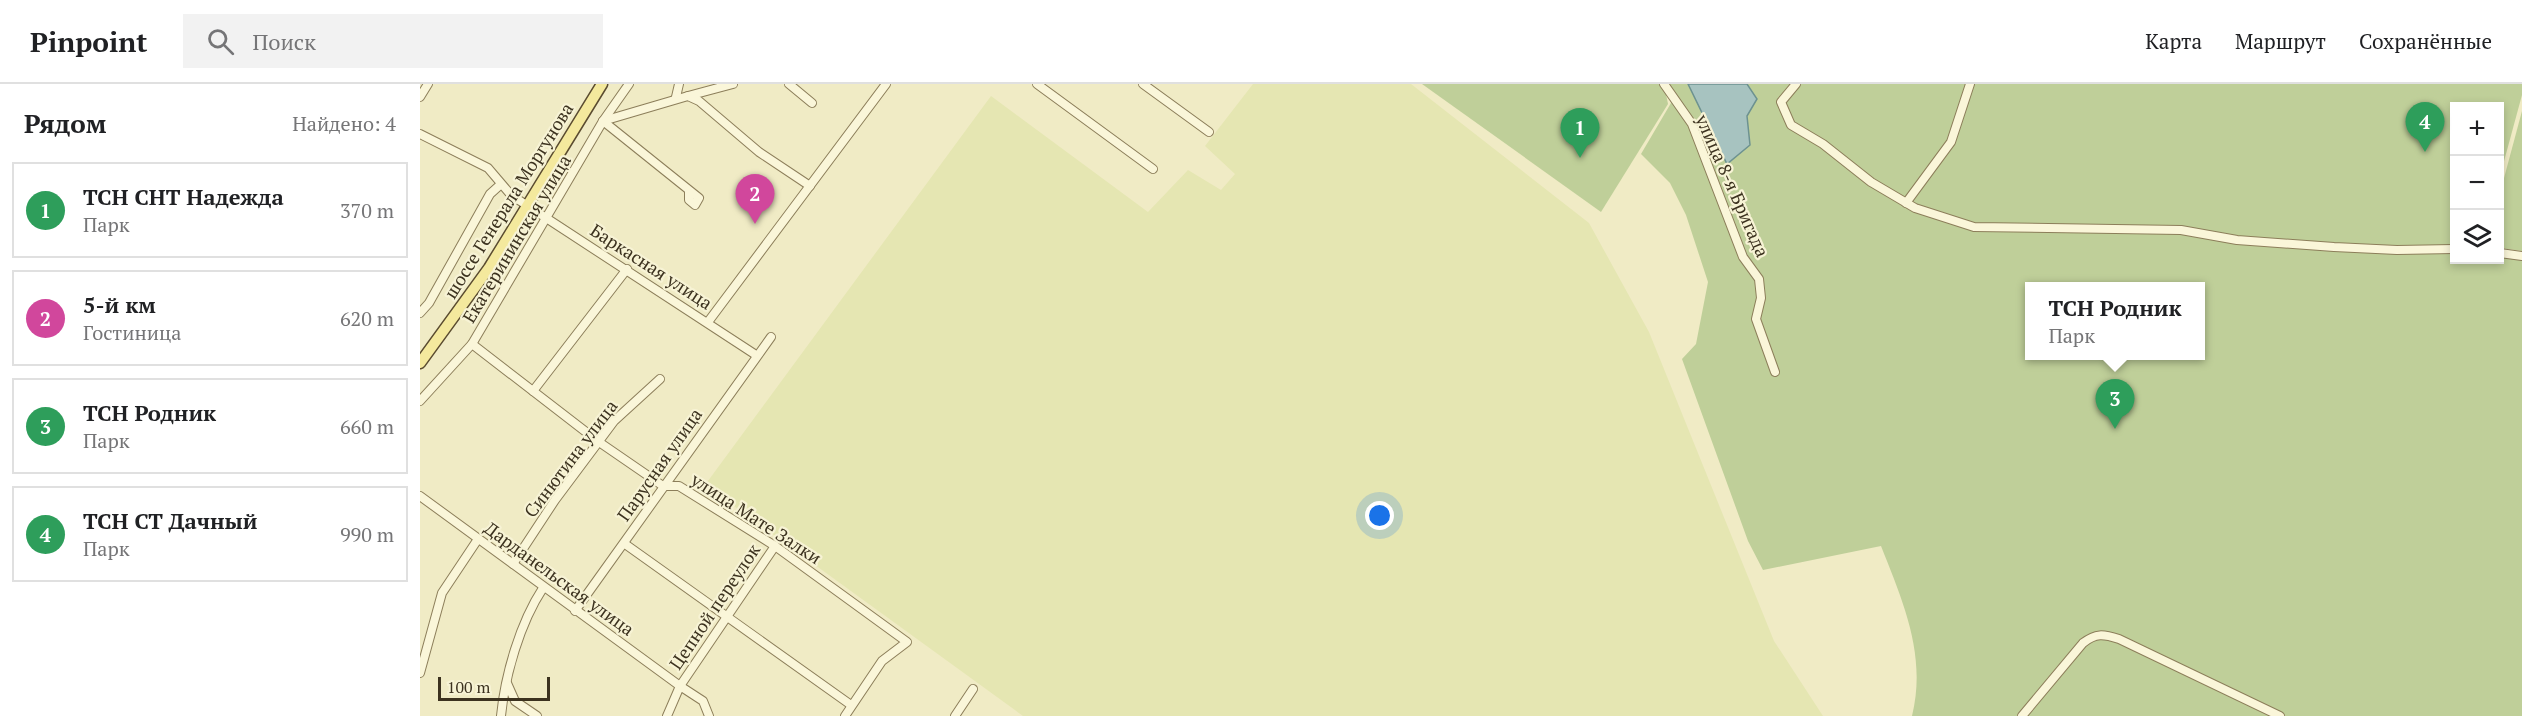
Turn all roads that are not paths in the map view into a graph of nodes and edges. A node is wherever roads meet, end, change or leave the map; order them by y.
1 (428, 84) edge
2 (602, 84) edge
3 (629, 84) edge
4 (679, 84) edge
5 (733, 84) edge
6 (789, 84) edge
7 (886, 84) edge
8 (1037, 84) edge
9 (1143, 84) edge
10 (1664, 84) edge
11 (1796, 84) edge
12 (1970, 84) edge
13 (688, 96) junction
14 (420, 97) edge
15 (675, 97) junction
16 (813, 103) dead end
17 (603, 121) junction
18 (1209, 132) dead end
19 (420, 134) edge
20 (1153, 169) dead end
21 (500, 185) junction
22 (810, 186) junction
23 (689, 192) dead end
24 (1906, 203) junction
25 (527, 206) junction
26 (548, 217) junction
27 (2450, 249) edge
28 (2504, 254) edge
29 (2522, 256) edge
30 (627, 269) junction
31 (420, 313) edge
32 (708, 322) junction
33 (771, 337) dead end
34 (472, 344) junction
35 (756, 355) junction
36 (420, 363) edge
37 (1775, 372) dead end
38 (660, 379) dead end
39 (533, 391) junction
40 (420, 401) edge
41 (598, 442) junction
42 (663, 486) junction
43 (420, 496) edge
44 (478, 539) junction
45 (625, 544) junction
46 (775, 546) junction
47 (513, 564) junction
48 (543, 588) junction
49 (575, 610) junction
50 (727, 617) junction
51 (420, 673) edge
52 (507, 682) junction
53 (680, 686) junction
54 (973, 689) dead end
55 (851, 705) junction
56 (501, 716) edge
57 (537, 716) edge
58 (667, 716) edge
59 (709, 716) edge
60 (845, 716) edge
61 (955, 716) edge
62 (2022, 716) edge
63 (2280, 716) edge

1 - 14 street
2 - 25 main road, шоссе Генерала Моргунова
3 - 17 street, Екатерининская улица
4 - 15 street
5 - 13 street
6 - 16 street
7 - 22 street
8 - 20 street
9 - 18 street
10 - 37 street, улица 8-я Бригада
11 - 24 street
12 - 24 street
13 - 15 street
13 - 22 street
15 - 17 street
17 - 23 street
17 - 26 street, Екатерининская улица
19 - 21 street, Баркасная улица
21 - 25 street, Баркасная улица
21 - 31 street
22 - 32 street
24 - 27 street
25 - 26 street, Баркасная улица
25 - 36 main road, шоссе Генерала Моргунова
26 - 30 street, Баркасная улица
26 - 34 street, Екатерининская улица
28 - 29 street
30 - 32 street, Баркасная улица
30 - 39 street
32 - 35 street, Баркасная улица
33 - 35 street, Парусная улица
34 - 39 street, улица Мате Залки
34 - 40 street, Екатерининская улица
35 - 42 street, Парусная улица
38 - 41 street, Синютина улица
39 - 41 street, улица Мате Залки
41 - 42 street, улица Мате Залки
41 - 47 street, Синютина улица
42 - 45 street, Парусная улица
42 - 46 street, улица Мате Залки
43 - 44 street, Дарданельская улица
44 - 47 street, Дарданельская улица
44 - 51 street
45 - 49 street, Парусная улица
45 - 50 street
46 - 50 street, Цепной переулок
46 - 55 street, улица Мате Залки
47 - 48 street, Дарданельская улица
48 - 49 street, Дарданельская улица
48 - 52 street
49 - 53 street, Дарданельская улица
50 - 53 street, Цепной переулок
50 - 55 street
52 - 56 street
52 - 57 street
53 - 58 street, Цепной переулок
53 - 59 street, Дарданельская улица
54 - 61 street
55 - 60 street
62 - 63 street

